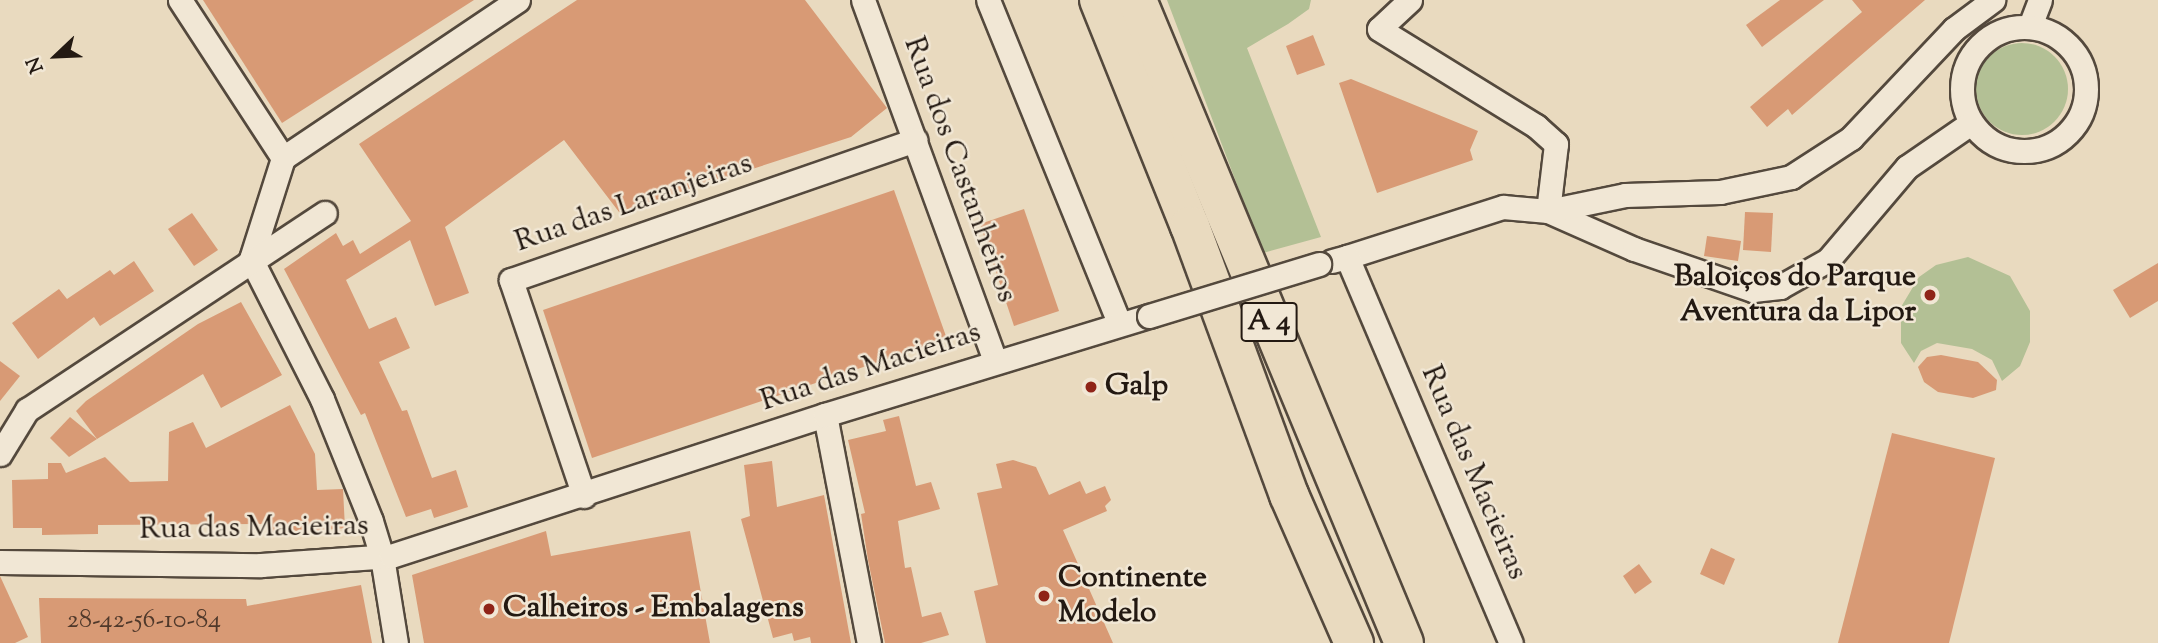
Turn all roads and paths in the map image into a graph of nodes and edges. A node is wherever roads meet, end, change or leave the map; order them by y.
1 (180, 0) edge
2 (518, 0) edge
3 (863, 0) edge
4 (988, 0) edge
5 (1099, 0) edge
6 (1137, 0) edge
7 (1410, 0) edge
8 (1993, 0) edge
9 (2040, 0) edge
10 (2030, 26) junction
11 (1971, 122) junction
12 (915, 140) junction
13 (283, 159) junction
14 (1548, 211) junction
15 (325, 213) dead end
16 (1347, 257) junction
17 (251, 259) junction
18 (1119, 322) junction
19 (995, 361) junction
20 (825, 415) junction
21 (0, 454) edge
22 (584, 496) junction
23 (382, 557) junction
24 (0, 562) edge
25 (396, 643) edge
26 (869, 643) edge
27 (1354, 643) edge
28 (1404, 643) edge
29 (1511, 643) edge

1 - 13 street
2 - 13 street
3 - 12 street, Rua dos Castanheiros
4 - 18 street
5 - 27 highway, A 4
6 - 28 highway, A 4
7 - 14 street
8 - 14 street
9 - 10 street
10 - 11 street
10 - 11 street
11 - 14 street
12 - 19 street, Rua dos Castanheiros
12 - 22 street, Rua das Laranjeiras
13 - 17 street
14 - 16 street
15 - 17 street
16 - 18 street, Rua das Macieiras, bridge
16 - 29 street, Rua das Macieiras
17 - 21 street
17 - 23 street
18 - 19 street, Rua das Macieiras
19 - 20 street, Rua das Macieiras
20 - 22 street, Rua das Macieiras
20 - 26 street
22 - 23 street, Rua das Macieiras
23 - 24 street, Rua das Macieiras
23 - 25 street

